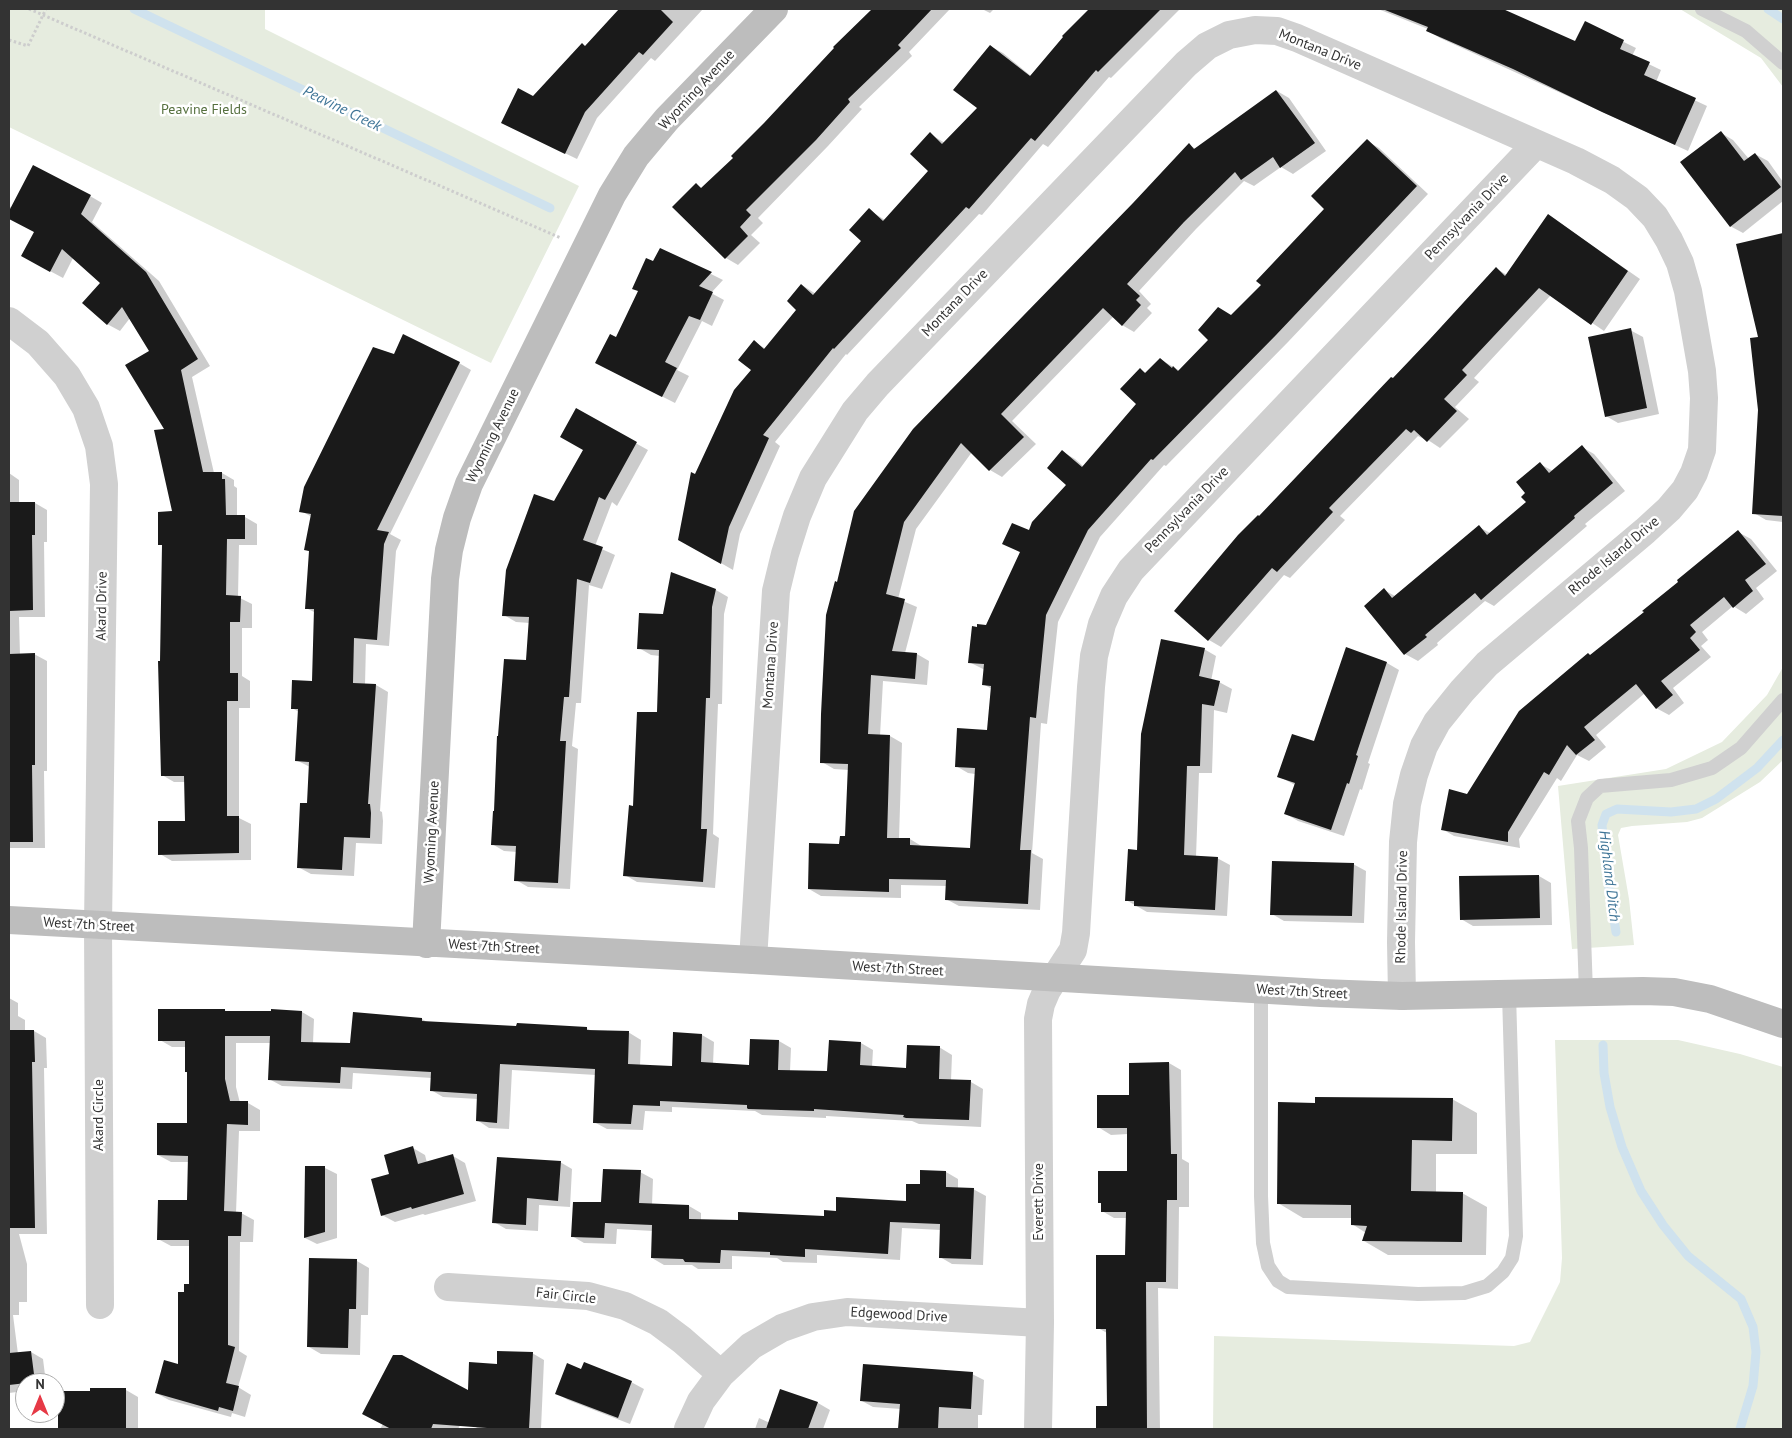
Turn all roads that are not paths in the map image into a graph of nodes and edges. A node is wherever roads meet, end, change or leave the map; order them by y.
1 (774, 9) edge
2 (1702, 9) edge
3 (1783, 63) edge
4 (1536, 144) junction
5 (9, 320) edge
6 (1783, 700) edge
7 (9, 920) edge
8 (98, 925) junction
9 (426, 944) junction
10 (753, 960) junction
11 (1056, 978) junction
12 (1261, 990) junction
13 (1586, 993) junction
14 (1509, 994) junction
15 (1402, 996) junction
16 (1783, 1024) edge
17 (448, 1287) dead end
18 (100, 1305) dead end
19 (1040, 1323) junction
20 (721, 1374) junction
21 (688, 1429) edge
22 (1038, 1429) edge

1 - 9 main road, Wyoming Avenue
2 - 3 lane
4 - 10 street, Montana Drive
4 - 11 street, Pennsylvania Drive
4 - 15 street, Rhode Island Drive
5 - 8 street, Akard Drive
6 - 13 lane
7 - 8 main road, West 7th Street
8 - 9 main road, West 7th Street
8 - 18 street, Akard Circle
9 - 10 main road, West 7th Street
10 - 11 main road, West 7th Street
11 - 12 main road, West 7th Street
11 - 19 street, Everett Drive
12 - 14 lane
12 - 15 main road, West 7th Street
13 - 14 main road, West 7th Street
13 - 16 main road, West 7th Street
14 - 15 main road, West 7th Street
17 - 20 street, Fair Circle
19 - 20 street, Edgewood Drive
19 - 22 street, Everett Drive
20 - 21 street, Edgewood Drive

